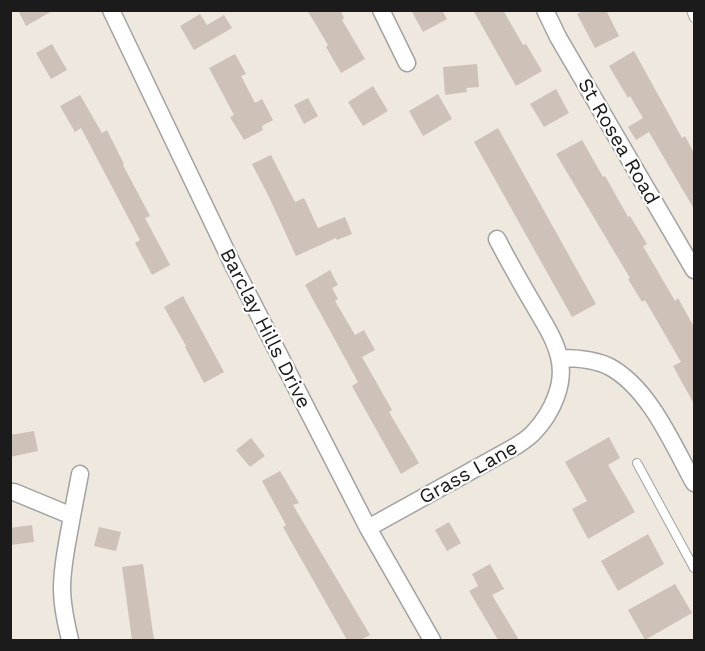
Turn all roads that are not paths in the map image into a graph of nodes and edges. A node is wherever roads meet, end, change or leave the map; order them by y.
1 (111, 10) edge
2 (381, 10) edge
3 (545, 10) edge
4 (691, 10) edge
5 (694, 18) edge
6 (407, 63) dead end
7 (497, 239) dead end
8 (694, 270) edge
9 (560, 358) junction
10 (637, 463) dead end
11 (80, 474) dead end
12 (694, 483) edge
13 (10, 492) edge
14 (72, 516) junction
15 (368, 528) junction
16 (694, 568) edge
17 (70, 640) edge
18 (432, 640) edge

1 - 15 street, Barclay Hills Drive
2 - 6 street
3 - 8 street, St Rosea Road
4 - 5 lane
7 - 9 street, Grass Lane
9 - 12 street
9 - 15 street, Grass Lane
10 - 16 lane
11 - 14 street
13 - 14 street
14 - 17 street
15 - 18 street, Barclay Hills Drive

